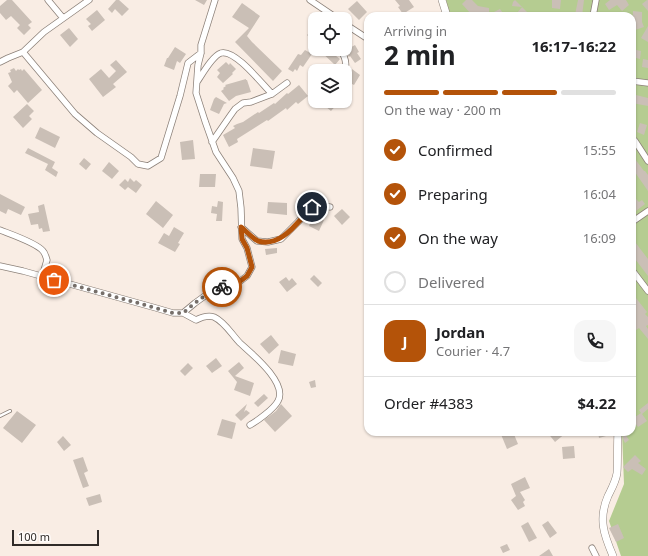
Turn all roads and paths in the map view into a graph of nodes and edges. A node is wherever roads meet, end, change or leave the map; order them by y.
1 (48, 0) edge
2 (89, 0) edge
3 (215, 0) edge
4 (310, 0) edge
5 (442, 0) edge
6 (596, 0) edge
7 (327, 12) edge
8 (446, 12) edge
9 (594, 12) edge
10 (63, 18) junction
11 (352, 29) edge
12 (364, 37) edge
13 (23, 52) junction
14 (201, 53) junction
15 (0, 62) edge
16 (197, 82) junction
17 (636, 82) edge
18 (287, 83) dead end
19 (648, 83) edge
20 (272, 94) junction
21 (212, 142) junction
22 (636, 143) edge
23 (648, 161) edge
24 (330, 207) dead end
25 (648, 211) edge
26 (636, 219) edge
27 (241, 227) junction
28 (0, 230) edge
29 (0, 266) edge
30 (636, 275) edge
31 (42, 277) junction
32 (648, 291) edge
33 (183, 313) junction
34 (10, 410) dead end
35 (0, 416) edge
36 (250, 425) dead end
37 (618, 436) edge
38 (592, 548) dead end
39 (596, 556) edge
40 (613, 556) edge

1 - 10 street
2 - 10 street
3 - 14 street
4 - 7 street
5 - 8 street
6 - 9 street
10 - 13 street
11 - 12 street
13 - 14 street
13 - 15 street
14 - 16 street
16 - 20 street
16 - 21 street
17 - 19 street
18 - 20 street
20 - 21 street
21 - 27 street
22 - 23 street
24 - 27 street
25 - 26 street
27 - 33 street
28 - 31 street
29 - 31 street
30 - 32 street
31 - 33 street
33 - 36 street
34 - 35 lane
37 - 40 street
38 - 39 street

